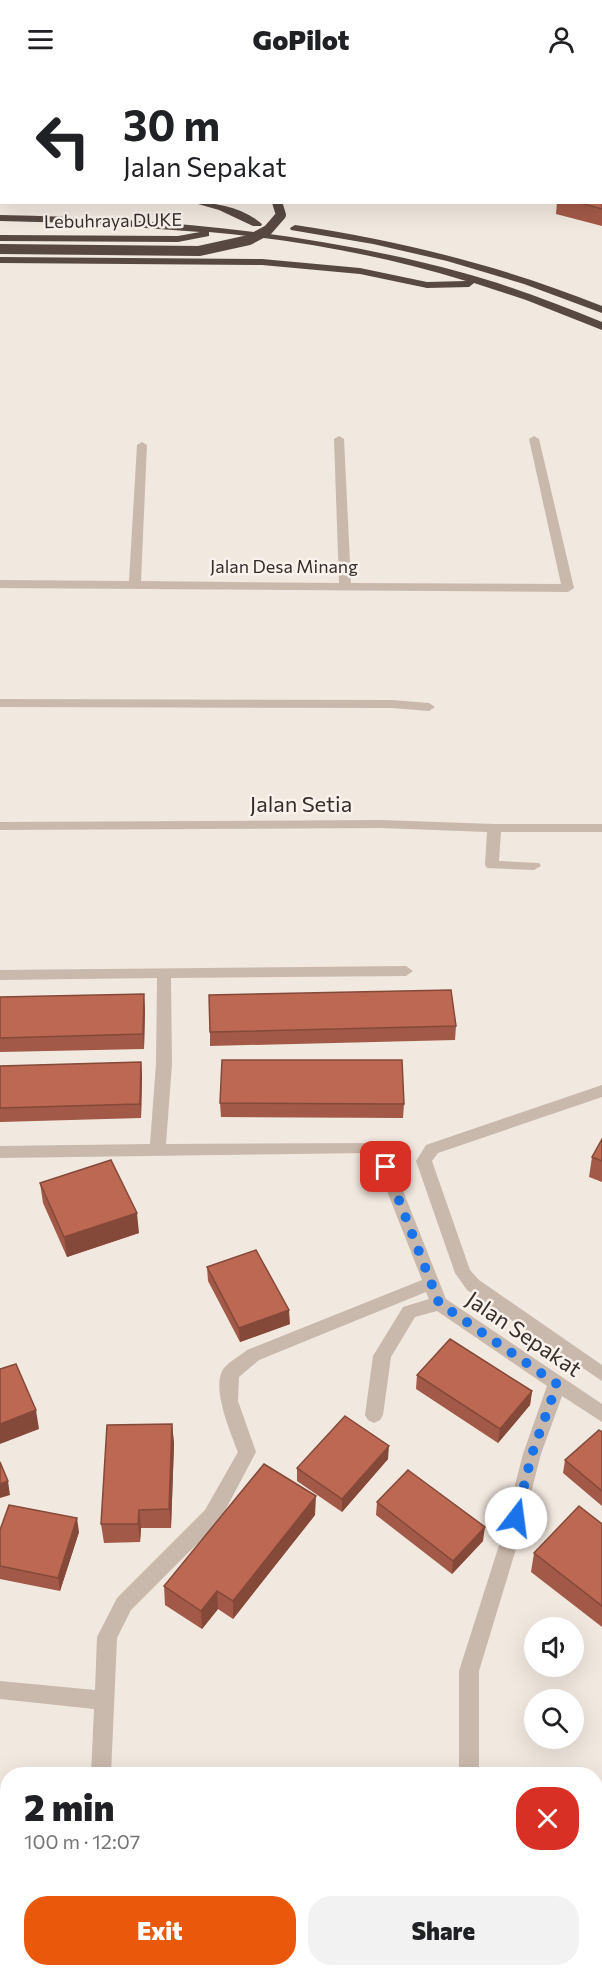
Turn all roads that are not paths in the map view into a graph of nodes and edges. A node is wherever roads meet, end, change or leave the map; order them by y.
1 (205, 204) edge
2 (278, 204) edge
3 (0, 209) edge
4 (129, 217) junction
5 (0, 218) edge
6 (257, 224) junction
7 (226, 230) junction
8 (0, 238) edge
9 (0, 249) edge
10 (0, 260) edge
11 (489, 283) junction
12 (602, 310) edge
13 (602, 326) edge
14 (339, 439) dead end
15 (534, 439) dead end
16 (142, 445) dead end
17 (0, 584) edge
18 (135, 585) junction
19 (345, 586) junction
20 (0, 704) edge
21 (429, 707) dead end
22 (0, 826) edge
23 (494, 828) junction
24 (602, 828) edge
25 (534, 866) dead end
26 (406, 971) dead end
27 (164, 974) junction
28 (0, 975) edge
29 (602, 1091) edge
30 (158, 1148) junction
31 (0, 1152) edge
32 (432, 1284) junction
33 (439, 1303) junction
34 (602, 1374) edge
35 (557, 1384) junction
36 (374, 1414) dead end
37 (602, 1414) edge
38 (0, 1690) edge
39 (103, 1700) junction
40 (101, 1767) edge
41 (469, 1767) edge

1 - 6 highway, Lebuhraya DUKE
2 - 9 highway, bridge
3 - 4 highway
4 - 5 highway
4 - 6 highway
4 - 7 highway
6 - 12 highway
7 - 8 highway, Lebuhraya DUKE
7 - 11 highway
10 - 11 highway
11 - 13 highway
14 - 19 street
15 - 19 street, Jalan Desa Minang
16 - 18 street
17 - 18 street, Jalan Desa Minang
18 - 19 street, Jalan Desa Minang
20 - 21 street
22 - 23 street, Jalan Setia
23 - 24 street, Jalan Setia
23 - 25 street
26 - 27 street
27 - 28 street
27 - 30 street
29 - 34 street
30 - 31 street
30 - 32 street, Jalan Sepakat
32 - 33 street, Jalan Sepakat
32 - 39 street
33 - 35 street, Jalan Sepakat
33 - 36 street
35 - 37 street, Jalan Sepakat
35 - 41 street
38 - 39 street
39 - 40 street

